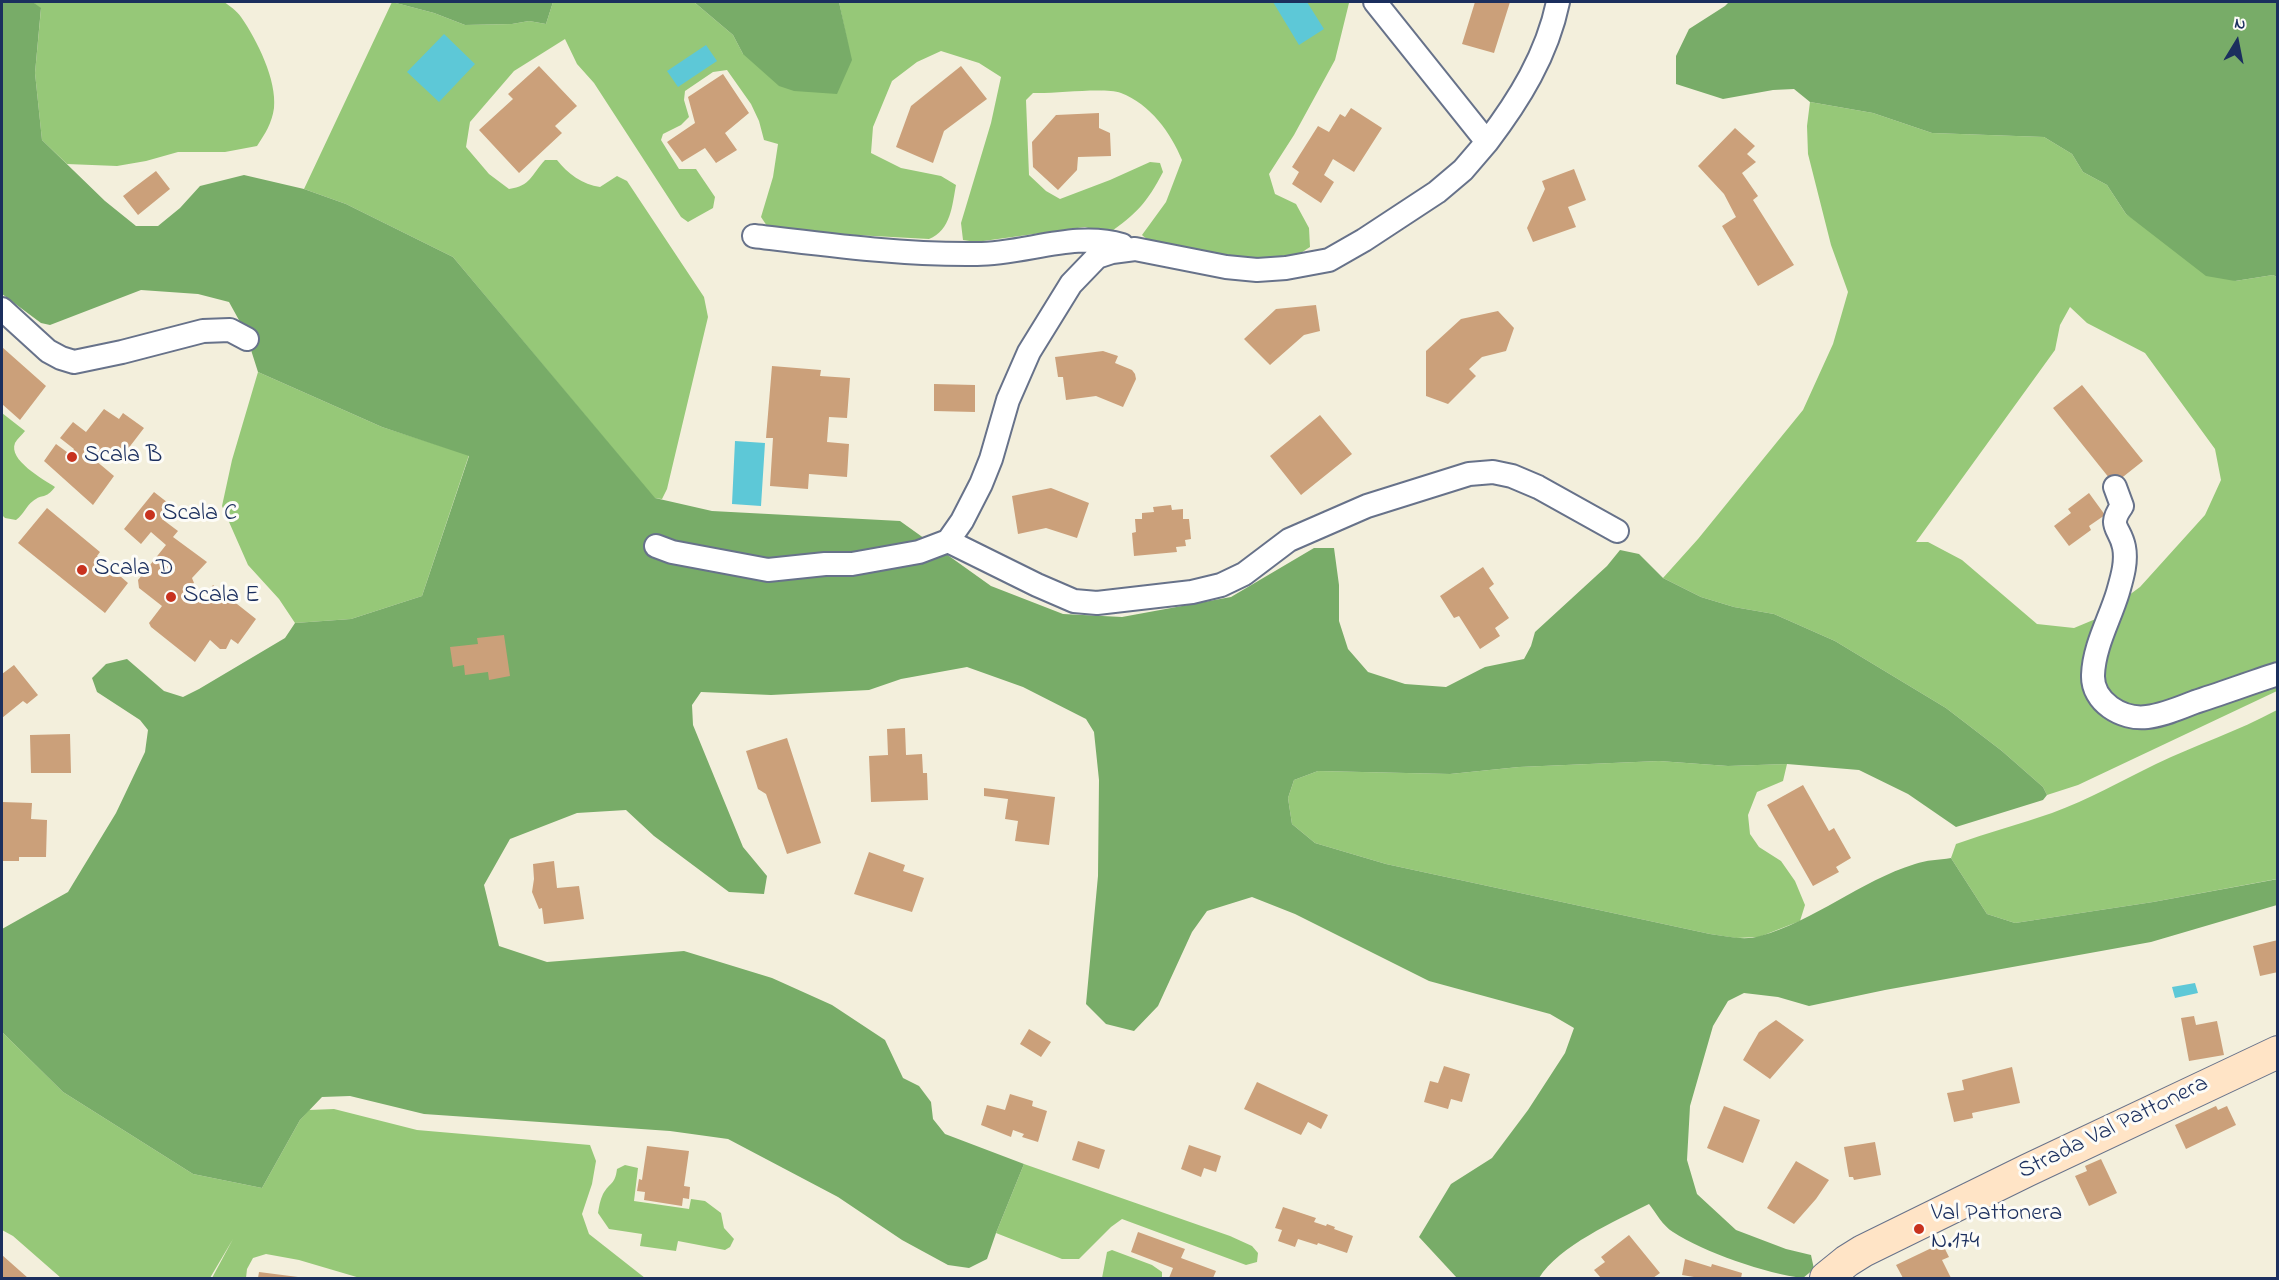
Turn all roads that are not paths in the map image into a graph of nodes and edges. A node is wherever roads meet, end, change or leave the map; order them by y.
1 (1375, 2) edge
2 (1558, 2) edge
3 (1487, 142) junction
4 (754, 236) dead end
5 (1135, 249) junction
6 (2, 309) edge
7 (247, 339) dead end
8 (2115, 487) dead end
9 (1617, 531) dead end
10 (948, 541) junction
11 (656, 546) dead end
12 (2277, 674) edge
13 (2277, 1052) edge
14 (1826, 1278) edge

1 - 3 street
2 - 3 street
3 - 5 street
4 - 5 street
5 - 10 street
6 - 7 street
8 - 12 street
9 - 10 street
10 - 11 street
13 - 14 street, Strada Val Pattonera

